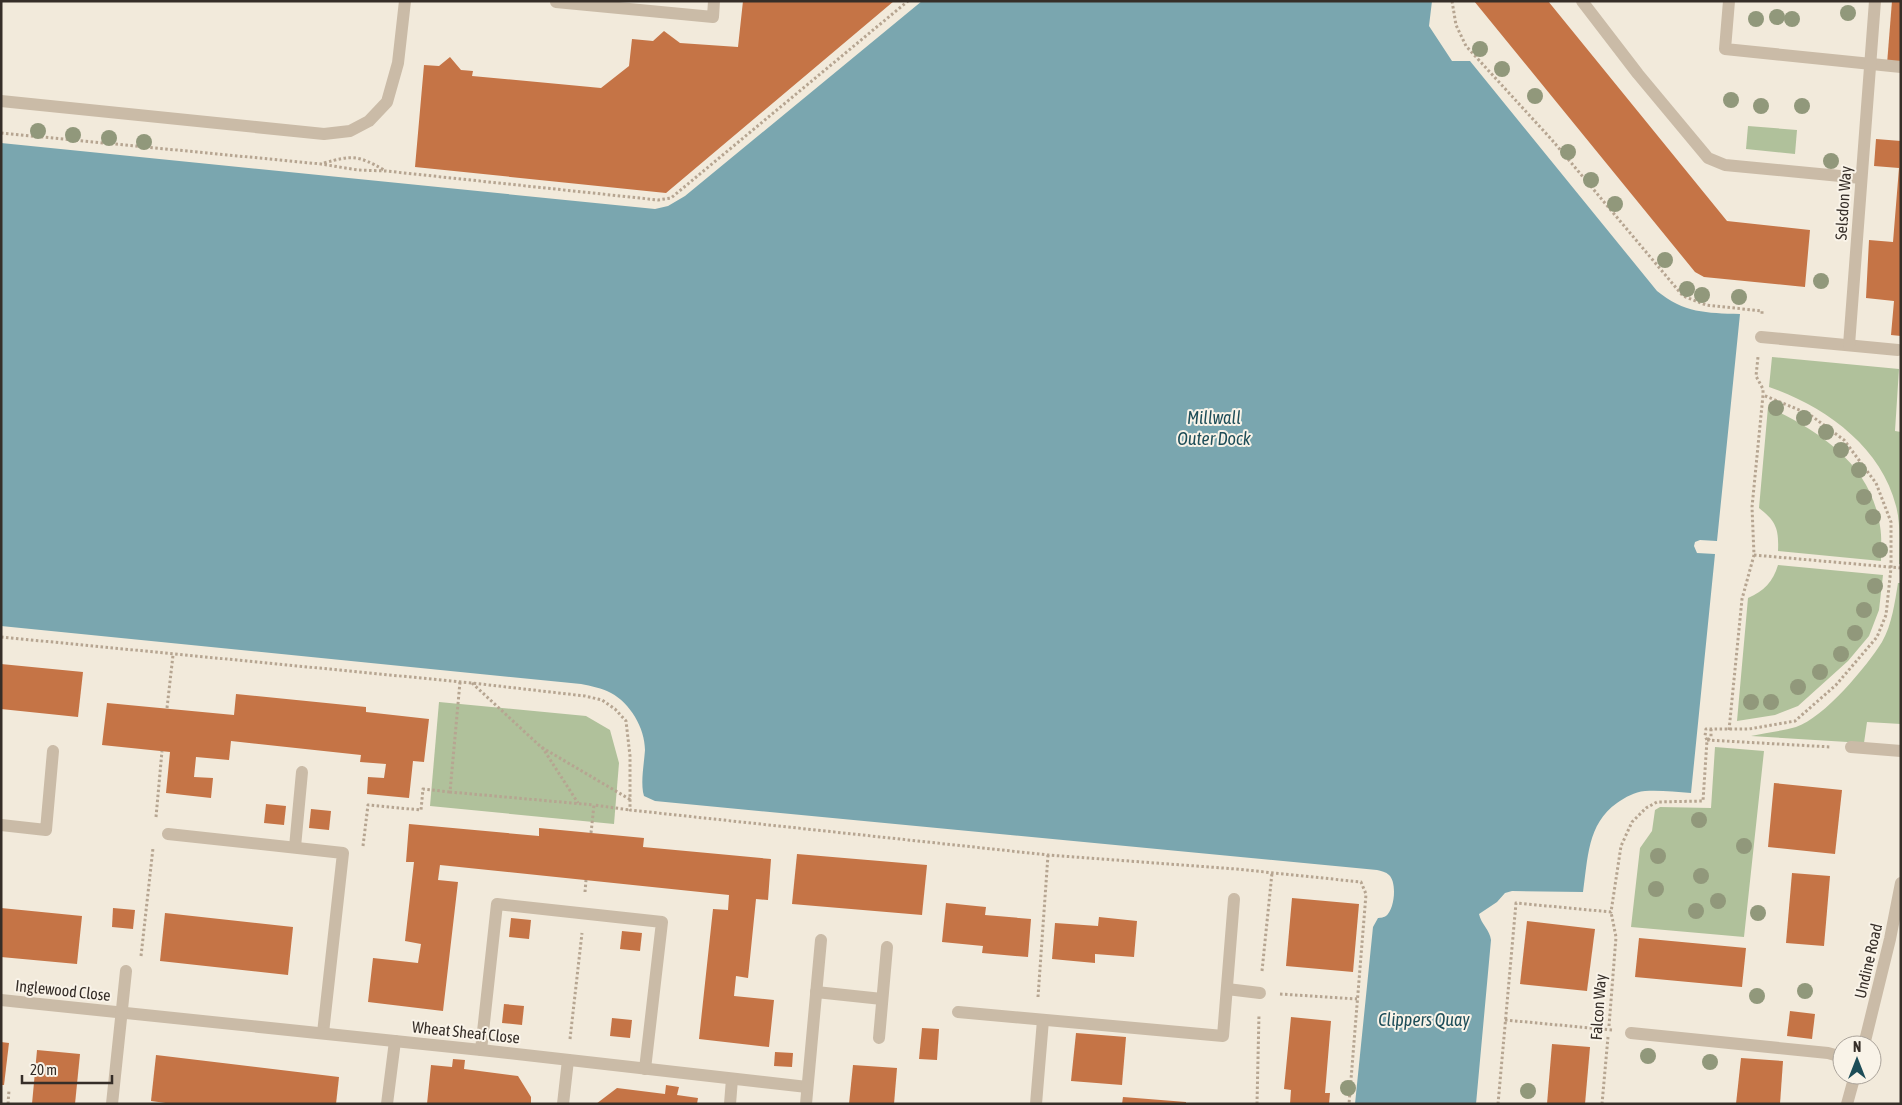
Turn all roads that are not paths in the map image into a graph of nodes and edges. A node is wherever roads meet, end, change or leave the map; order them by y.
1 (405, 1) edge
2 (714, 1) edge
3 (1582, 1) edge
4 (1729, 1) edge
5 (1876, 1) edge
6 (556, 2) edge
7 (1870, 64) junction
8 (1901, 67) edge
9 (1, 101) edge
10 (1861, 178) junction
11 (1760, 337) road end
12 (1849, 345) junction
13 (1898, 350) dead end
14 (1851, 748) road end
15 (1901, 751) edge
16 (53, 752) dead end
17 (302, 772) dead end
18 (1, 826) edge
19 (168, 834) dead end
20 (294, 847) junction
21 (1901, 883) edge
22 (1234, 899) dead end
23 (820, 940) dead end
24 (887, 947) dead end
25 (126, 971) road end
26 (1227, 989) junction
27 (816, 992) junction
28 (1260, 993) road end
29 (882, 999) junction
30 (1, 1000) edge
31 (121, 1012) junction
32 (958, 1012) dead end
33 (1043, 1020) junction
34 (323, 1033) junction
35 (1632, 1033) dead end
36 (1866, 1035) edge
37 (879, 1038) dead end
38 (395, 1041) junction
39 (481, 1050) junction
40 (1832, 1054) edge
41 (568, 1060) junction
42 (645, 1069) junction
43 (732, 1079) junction
44 (1852, 1085) edge
45 (807, 1087) junction
46 (112, 1104) edge
47 (388, 1104) edge
48 (563, 1104) edge
49 (730, 1104) edge
50 (806, 1104) edge
51 (1036, 1104) edge
52 (1847, 1104) edge

1 - 9 street
2 - 6 street
3 - 10 street
4 - 7 street
5 - 7 street, Selsdon Way
7 - 8 street
7 - 10 street, Selsdon Way
10 - 12 street, Selsdon Way
11 - 12 street
12 - 13 street
14 - 15 street
16 - 18 street
17 - 20 street
19 - 20 street
20 - 34 street
21 - 36 street, Undine Road
22 - 26 street
23 - 27 street
24 - 29 street
25 - 31 street
26 - 28 street
26 - 33 street
27 - 29 street
27 - 45 street
29 - 37 street
30 - 31 street, Inglewood Close
31 - 34 street, Wheat Sheaf Close
31 - 46 street
32 - 33 street
33 - 51 street
34 - 38 street, Wheat Sheaf Close
35 - 40 street
38 - 39 street, Wheat Sheaf Close
38 - 47 street
39 - 41 street, Wheat Sheaf Close
39 - 42 street
41 - 42 street, Wheat Sheaf Close
41 - 48 street
42 - 43 street, Wheat Sheaf Close
43 - 45 street, Wheat Sheaf Close
43 - 49 street
44 - 52 street
45 - 50 street

